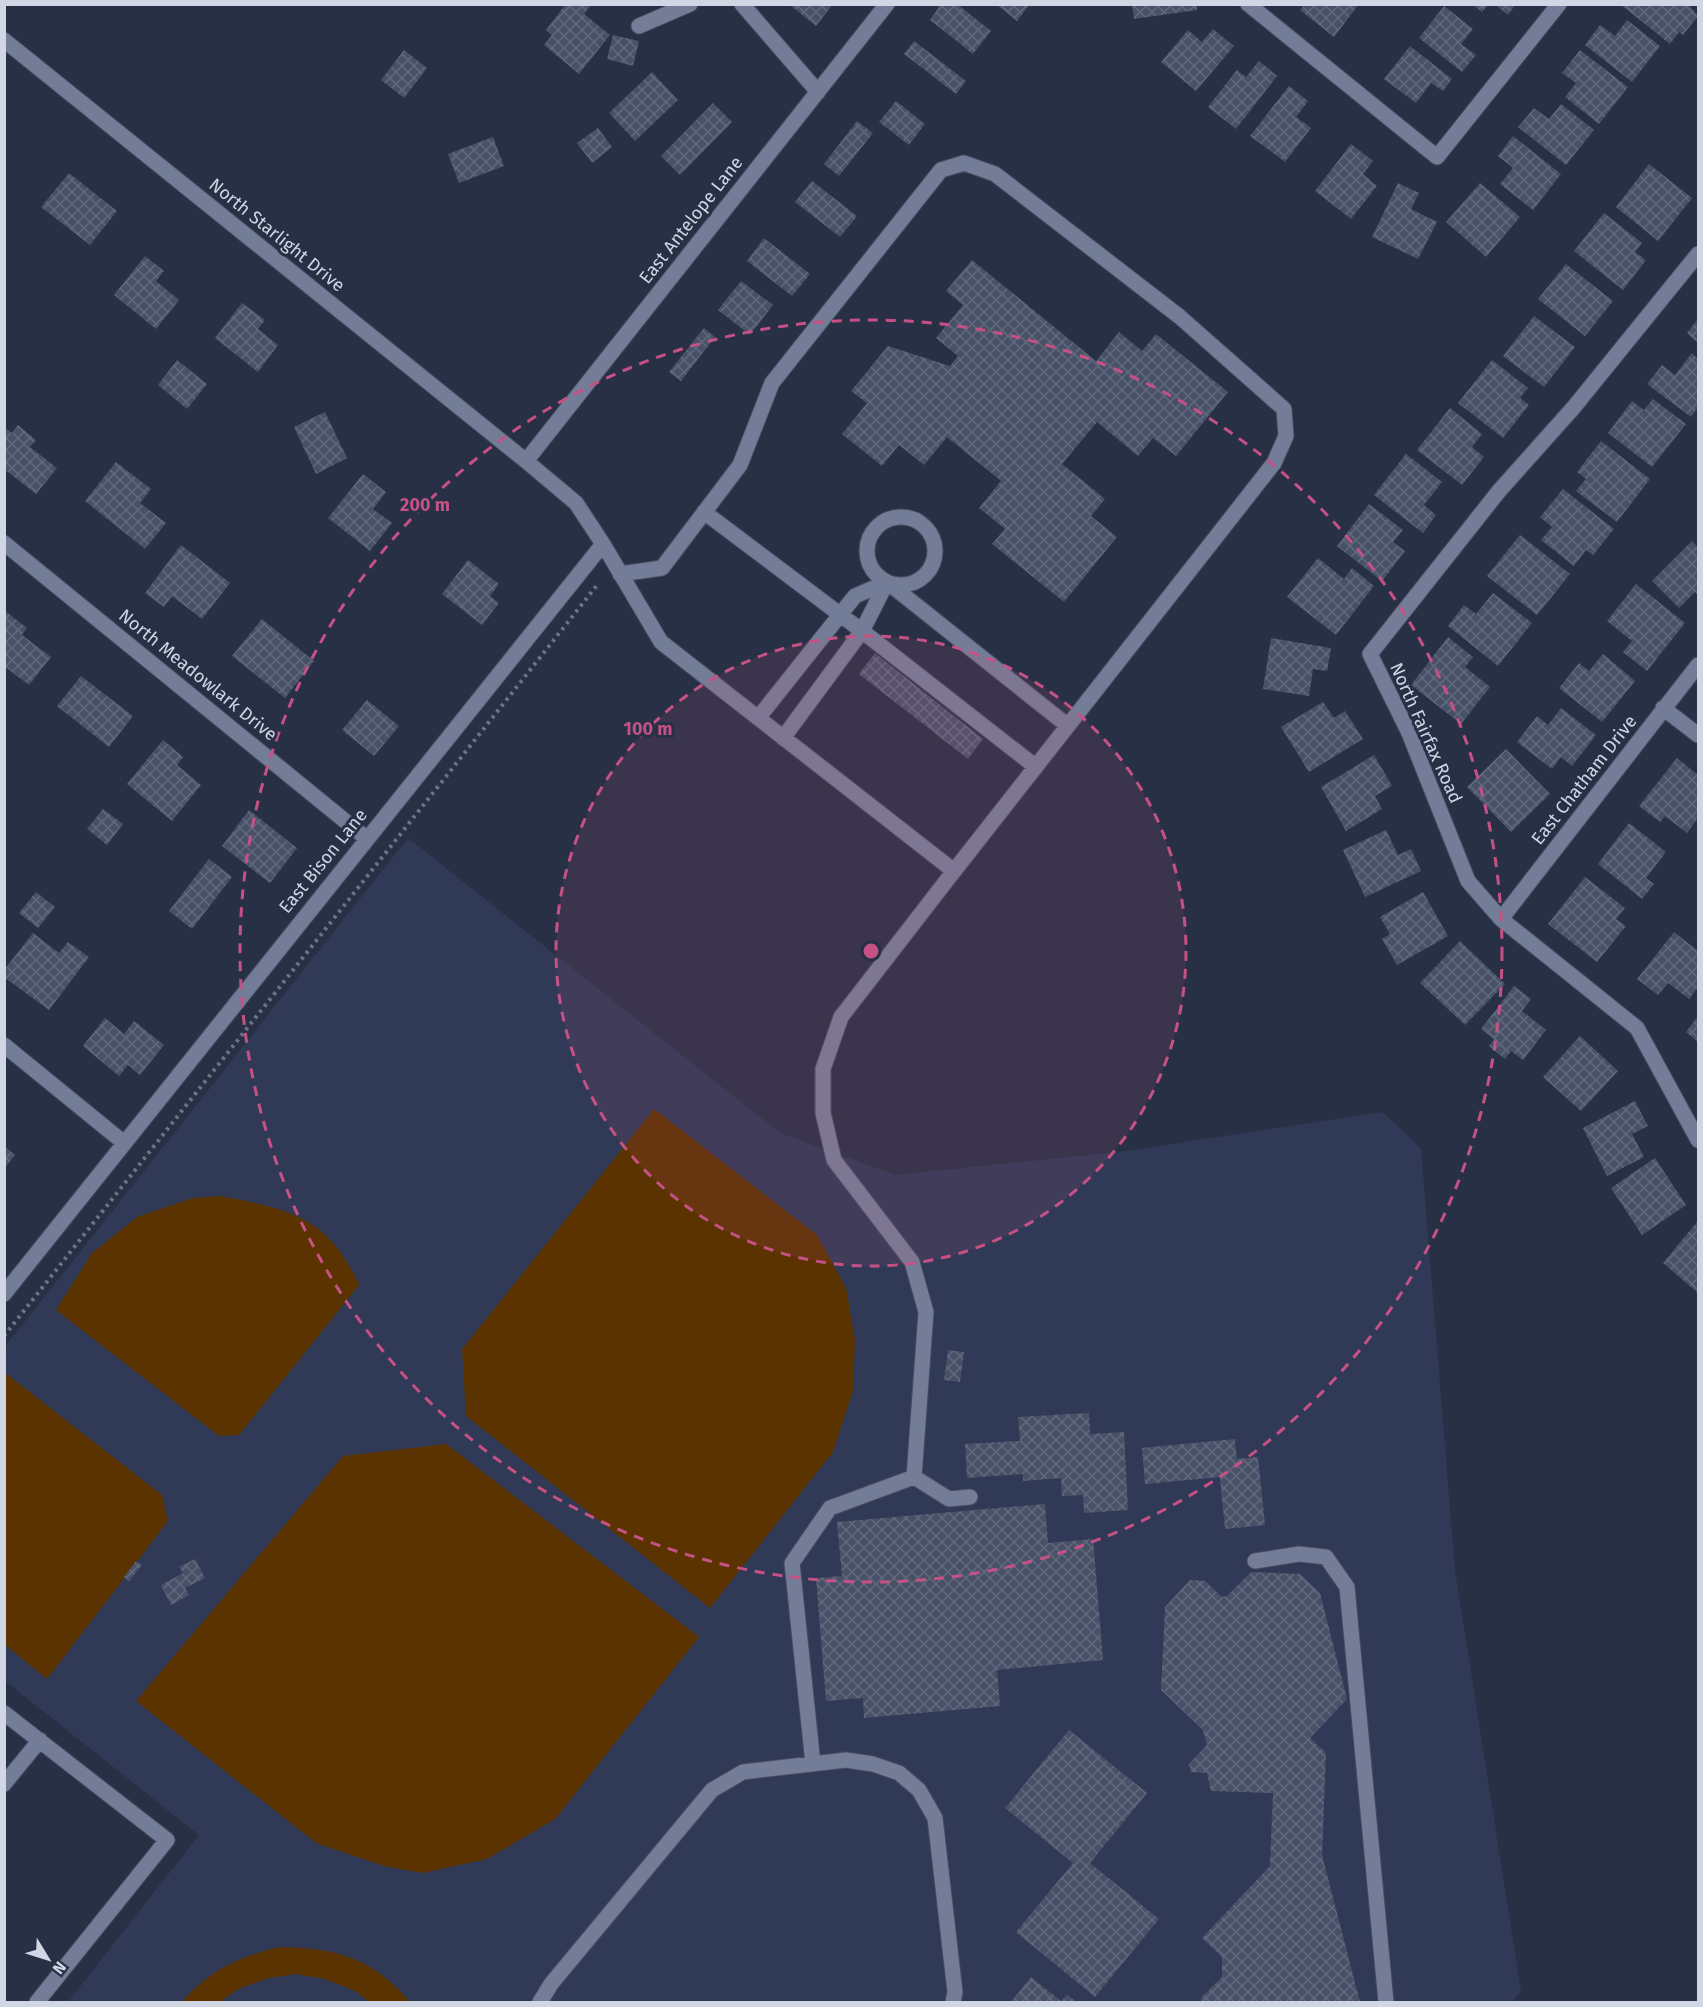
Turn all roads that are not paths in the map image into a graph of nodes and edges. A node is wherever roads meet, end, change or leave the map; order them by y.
1 (690, 4) edge
2 (742, 4) edge
3 (887, 4) edge
4 (1248, 4) edge
5 (1559, 4) edge
6 (639, 26) dead end
7 (4, 40) edge
8 (818, 92) junction
9 (1698, 254) edge
10 (526, 460) junction
11 (704, 512) junction
12 (4, 543) edge
13 (603, 544) junction
14 (620, 573) junction
15 (887, 582) junction
16 (840, 616) junction
17 (862, 631) junction
18 (1698, 665) edge
19 (1664, 708) junction
20 (758, 718) junction
21 (1068, 726) junction
22 (1698, 735) edge
23 (783, 738) junction
24 (1036, 767) junction
25 (366, 838) junction
26 (954, 871) junction
27 (1502, 919) junction
28 (4, 1046) edge
29 (1698, 1140) edge
30 (123, 1142) junction
31 (4, 1294) edge
32 (914, 1477) junction
33 (970, 1497) dead end
34 (1255, 1561) dead end
35 (4, 1713) edge
36 (40, 1740) junction
37 (813, 1764) junction
38 (4, 1784) edge
39 (38, 2002) edge
40 (540, 2002) edge
41 (953, 2002) edge
42 (1386, 2002) edge

1 - 6 street
2 - 8 street
3 - 8 street, East Antelope Lane
4 - 5 street
7 - 10 street, North Starlight Drive
8 - 10 street, East Antelope Lane
9 - 27 street, North Fairfax Road
10 - 13 street
11 - 14 street
11 - 16 street
11 - 21 street
12 - 25 street, North Meadowlark Drive
13 - 14 street
13 - 25 street, East Bison Lane
14 - 20 street
15 - 15 street
15 - 16 street
15 - 17 street
15 - 21 street
16 - 17 street
16 - 20 street
17 - 23 street
17 - 24 street
18 - 19 street, East Chatham Drive
19 - 22 street
19 - 27 street, East Chatham Drive
20 - 23 street
21 - 24 street
23 - 26 street
24 - 26 street
25 - 30 street, East Bison Lane
26 - 32 street
27 - 29 street, North Fairfax Road
28 - 30 street
30 - 31 street, East Bison Lane
32 - 33 street
32 - 37 street
34 - 42 street
35 - 36 street
36 - 38 street
36 - 39 street
37 - 40 street
37 - 41 street

